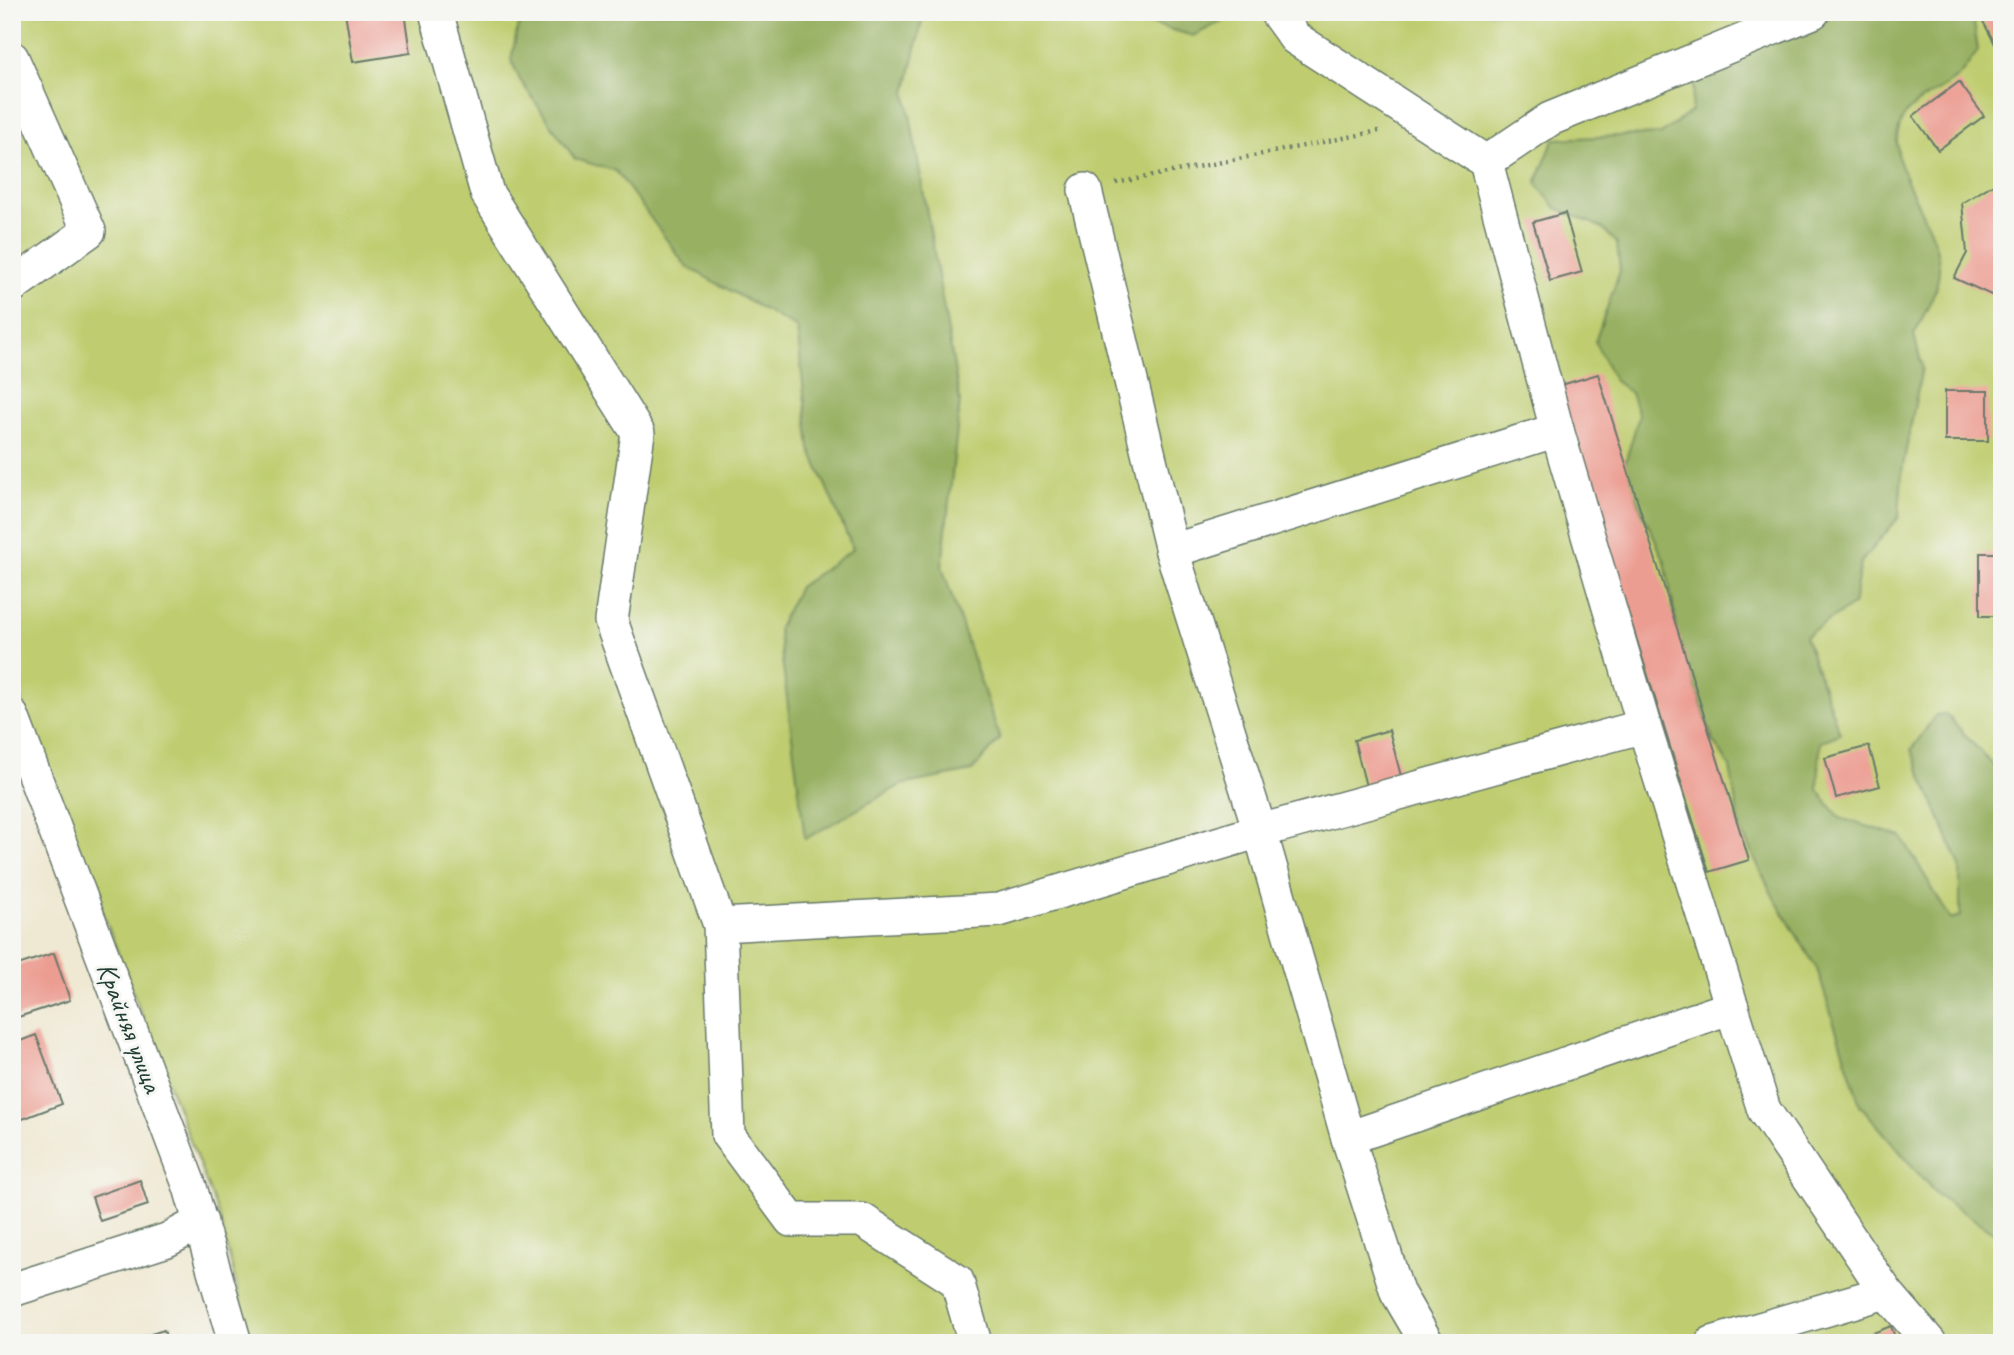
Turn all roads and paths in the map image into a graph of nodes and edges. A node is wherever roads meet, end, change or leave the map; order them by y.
1 (436, 12) edge
2 (1276, 12) edge
3 (1813, 12) edge
4 (12, 58) edge
5 (1424, 122) junction
6 (1486, 162) junction
7 (1085, 190) joint
8 (12, 286) edge
9 (1557, 430) junction
10 (1172, 551) junction
11 (12, 716) edge
12 (1644, 726) junction
13 (1261, 831) junction
14 (720, 925) junction
15 (1732, 1007) junction
16 (1348, 1138) junction
17 (201, 1222) junction
18 (12, 1290) edge
19 (1886, 1292) junction
20 (234, 1343) edge
21 (975, 1343) edge
22 (1427, 1343) edge
23 (1712, 1343) edge
24 (1930, 1343) edge

1 - 14 street
2 - 5 street
3 - 6 street
4 - 8 street
5 - 6 street
5 - 7 path
6 - 9 street
7 - 10 street
9 - 10 street
9 - 12 street
10 - 13 street
11 - 17 street, Крайняя улица
12 - 13 street
12 - 15 street
13 - 14 street
13 - 16 street
14 - 21 street
15 - 16 street
15 - 19 street
16 - 22 street
17 - 18 street
17 - 20 street, Крайняя улица
19 - 23 street
19 - 24 street

